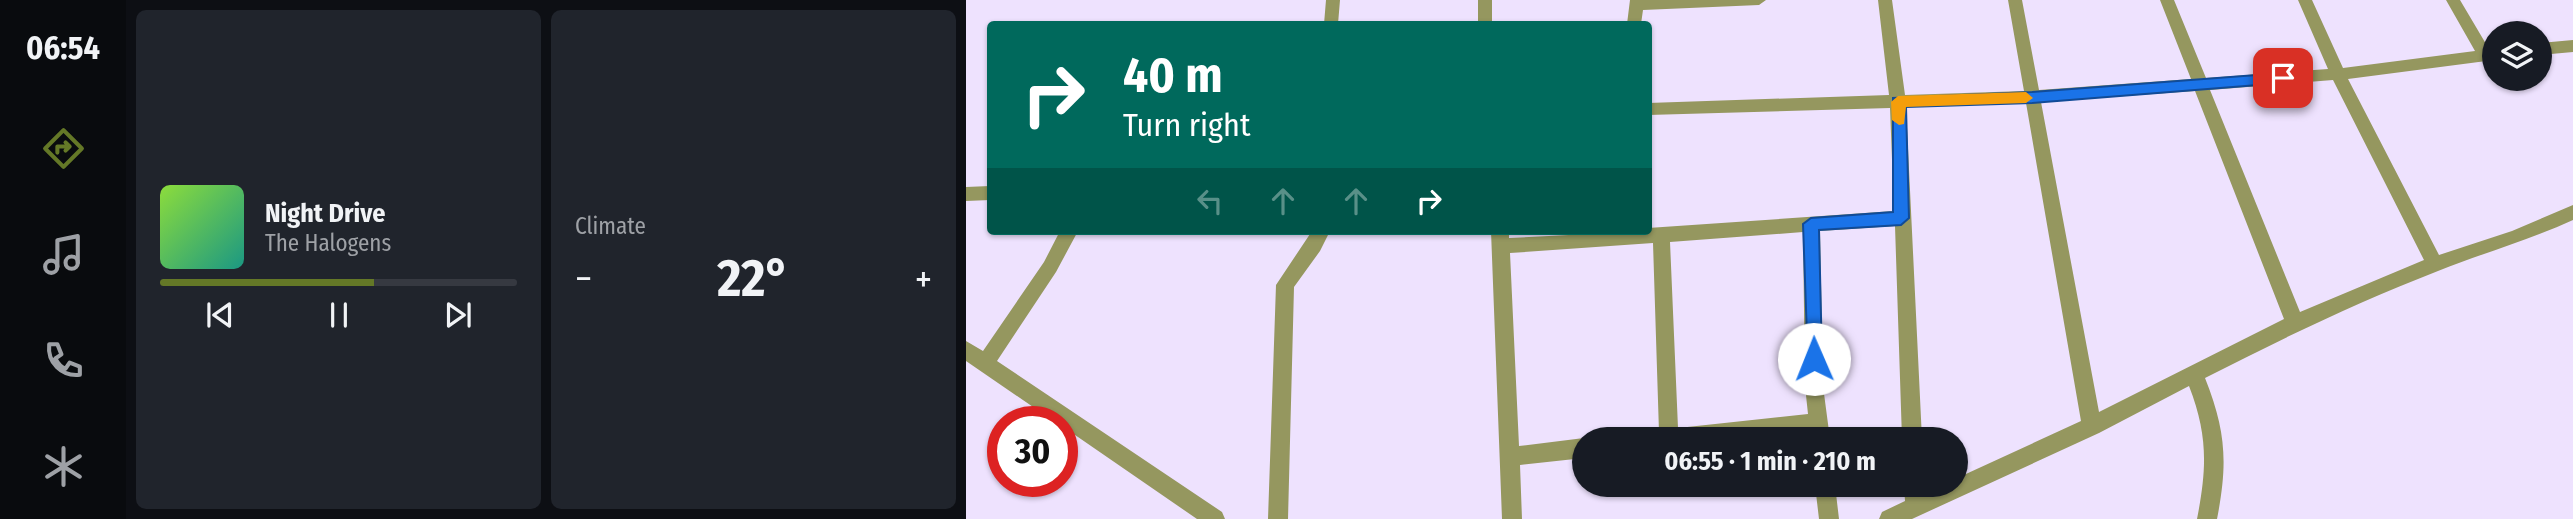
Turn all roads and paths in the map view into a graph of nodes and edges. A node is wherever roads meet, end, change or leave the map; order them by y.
1 (1333, 0) edge
2 (1485, 0) edge
3 (1759, 0) edge
4 (1885, 0) edge
5 (2015, 0) edge
6 (2168, 0) edge
7 (2305, 0) edge
8 (2453, 0) edge
9 (1636, 2) edge
10 (1332, 21) edge
11 (1485, 21) edge
12 (1634, 21) edge
13 (2482, 44) edge
14 (2573, 46) edge
15 (2552, 48) edge
16 (2482, 55) edge
17 (2337, 74) junction
18 (2200, 84) junction
19 (2032, 97) junction
20 (1898, 102) junction
21 (1652, 109) edge
22 (987, 193) edge
23 (966, 194) edge
24 (2573, 212) edge
25 (1901, 218) junction
26 (1811, 224) junction
27 (1067, 235) edge
28 (1320, 235) edge
29 (1604, 235) edge
30 (1652, 235) edge
31 (1661, 235) junction
32 (1501, 239) edge
33 (2435, 264) junction
34 (2295, 323) junction
35 (966, 350) edge
36 (985, 363) junction
37 (2193, 373) junction
38 (2092, 426) junction
39 (1667, 427) edge
40 (1819, 427) edge
41 (1911, 427) edge
42 (1572, 450) edge
43 (1510, 457) junction
44 (1826, 497) edge
45 (1915, 497) edge
46 (1915, 507) junction
47 (1215, 519) edge
48 (1279, 519) edge
49 (1512, 519) edge
50 (1829, 519) edge
51 (1889, 519) edge
52 (2207, 519) edge

1 - 10 street
2 - 11 street
3 - 9 street
4 - 20 street
5 - 19 street
6 - 18 street
7 - 17 street
8 - 13 street
9 - 12 street
14 - 15 street
16 - 17 street
17 - 18 street
17 - 33 street
18 - 19 street
18 - 34 street
19 - 20 street
19 - 38 street
20 - 21 street
20 - 25 street
22 - 23 street
24 - 33 street
25 - 26 street
25 - 41 street
26 - 31 street
26 - 40 street
27 - 36 street
28 - 48 street
29 - 32 street
30 - 31 street
31 - 39 street
32 - 43 street
33 - 34 street
34 - 37 street
35 - 36 street
36 - 47 street
37 - 38 street
37 - 52 street
38 - 46 street
42 - 43 street
43 - 49 street
44 - 50 street
45 - 46 street
46 - 51 street

